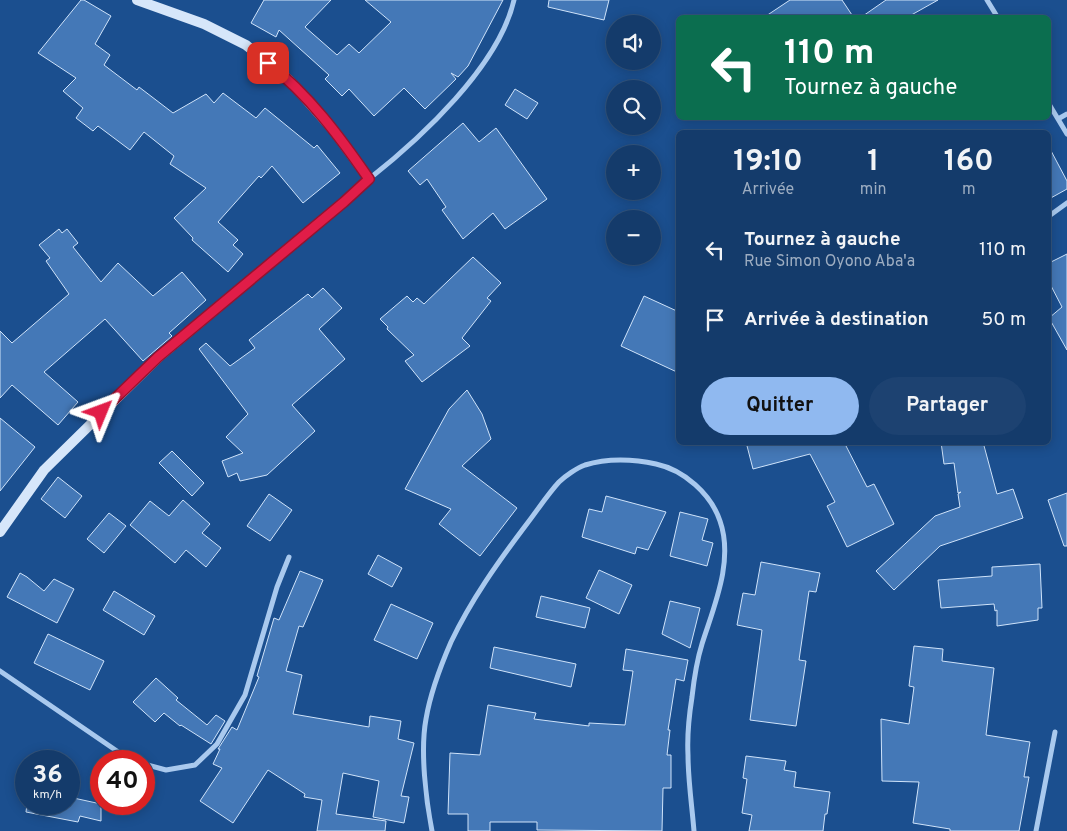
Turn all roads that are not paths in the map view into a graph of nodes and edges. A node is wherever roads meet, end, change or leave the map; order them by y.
1 (137, 0) edge
2 (514, 0) edge
3 (987, 0) edge
4 (996, 15) edge
5 (1051, 107) edge
6 (1067, 114) edge
7 (1058, 119) junction
8 (1067, 134) edge
9 (369, 179) junction
10 (1067, 203) edge
11 (1051, 215) edge
12 (0, 532) edge
13 (289, 557) dead end
14 (0, 671) edge
15 (1055, 732) dead end
16 (115, 750) edge
17 (155, 767) edge
18 (432, 831) edge
19 (694, 831) edge
20 (1036, 831) edge

1 - 9 street
2 - 9 street
3 - 4 street
5 - 7 street
6 - 7 street
7 - 8 street
9 - 12 street
10 - 11 street
13 - 17 street
14 - 16 street
15 - 20 street
18 - 19 street

